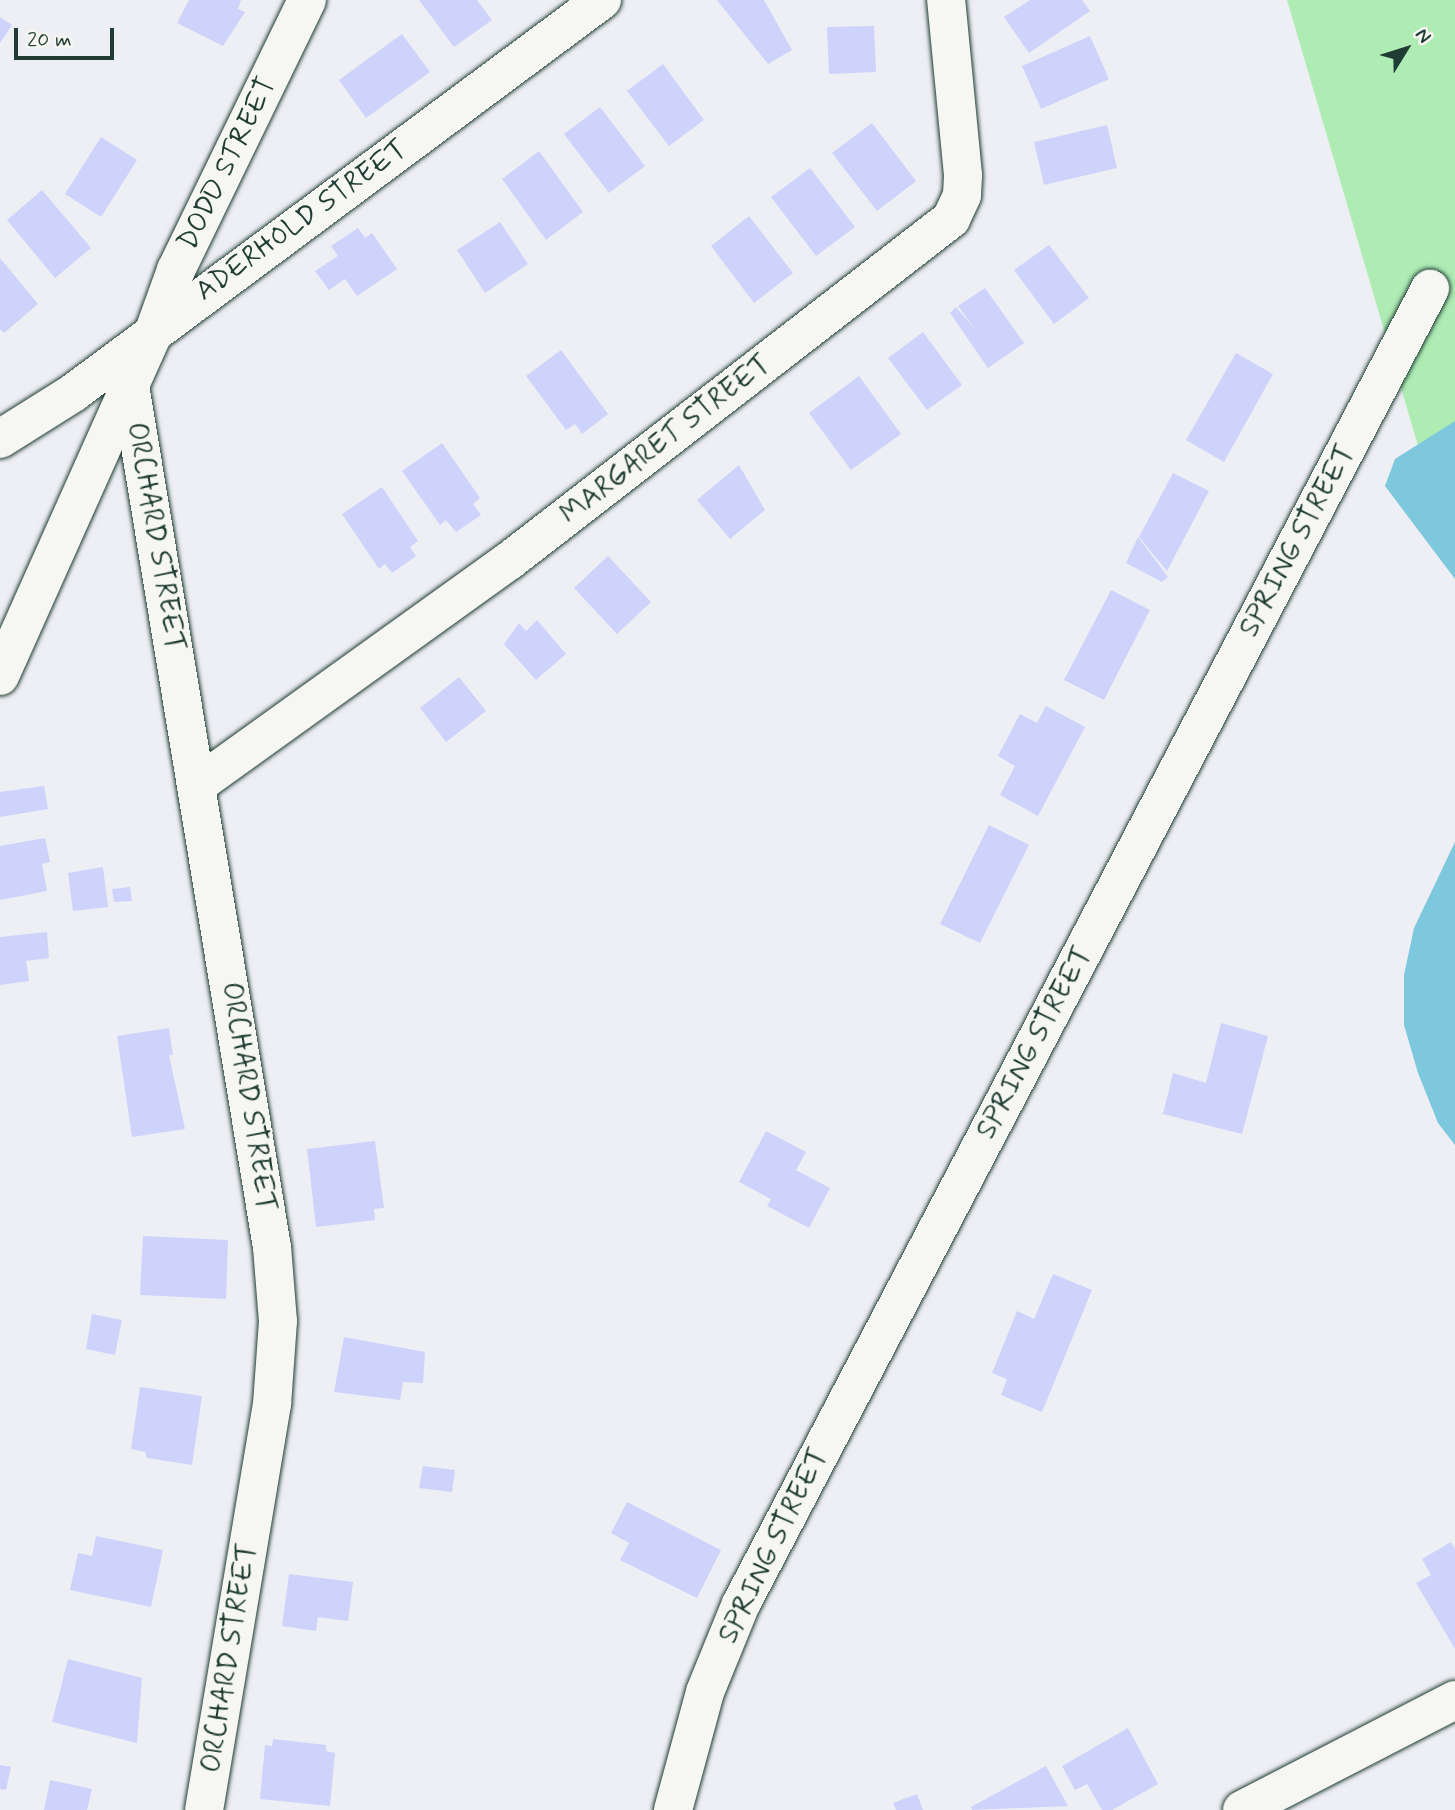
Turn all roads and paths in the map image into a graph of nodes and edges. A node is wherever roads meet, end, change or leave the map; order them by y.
1 (307, 0) edge
2 (602, 0) edge
3 (946, 0) edge
4 (1430, 289) dead end
5 (154, 331) junction
6 (130, 385) junction
7 (0, 439) edge
8 (0, 676) edge
9 (197, 785) junction
10 (1455, 1700) edge
11 (204, 1810) edge
12 (673, 1810) edge
13 (1242, 1810) edge

1 - 5 street, DODD STREET
2 - 5 street, ADERHOLD STREET
3 - 9 street, MARGARET STREET
4 - 12 street, SPRING STREET
5 - 6 street, DODD STREET
5 - 7 street, ADERHOLD STREET
6 - 8 street, DODD STREET
6 - 9 street, ORCHARD STREET
9 - 11 street, ORCHARD STREET
10 - 13 street

